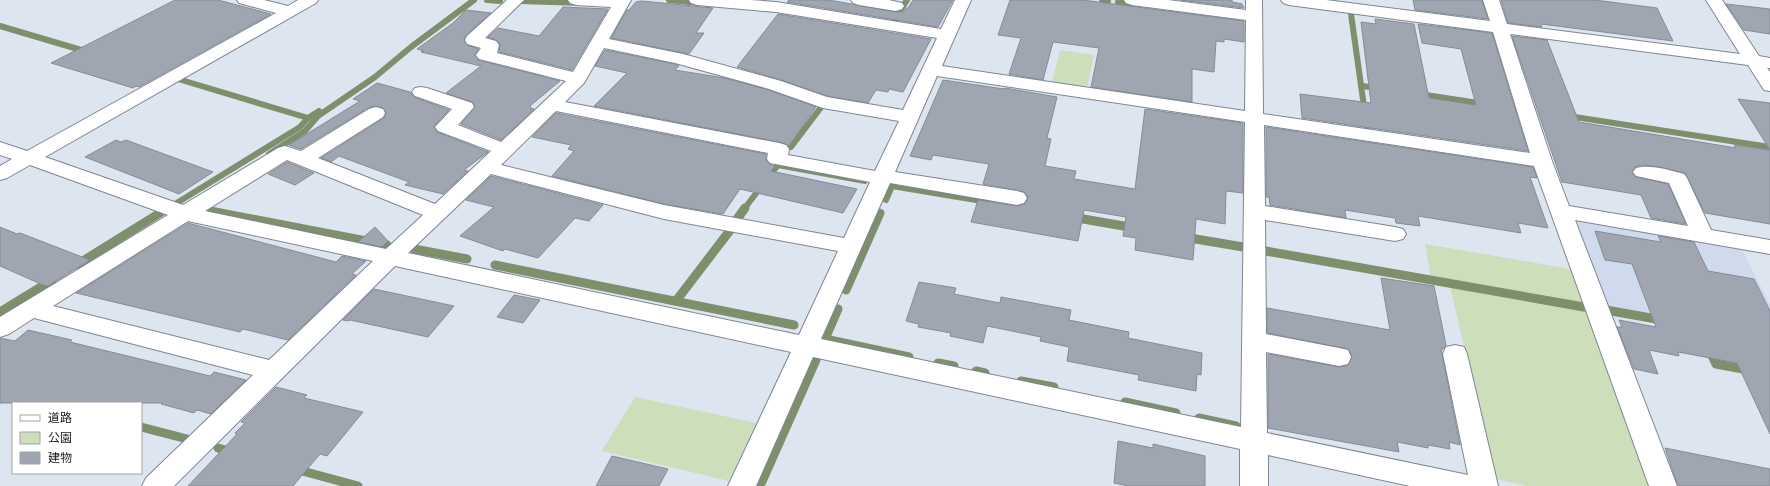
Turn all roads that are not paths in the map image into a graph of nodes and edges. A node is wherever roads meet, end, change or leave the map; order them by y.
1 (245, 0) edge
2 (310, 0) edge
3 (516, 0) edge
4 (576, 0) edge
5 (697, 0) edge
6 (859, 0) edge
7 (963, 0) edge
8 (1132, 0) edge
9 (1289, 0) edge
10 (1491, 0) edge
11 (1714, 0) edge
12 (621, 1) edge
13 (898, 3) edge
14 (1253, 8) edge
15 (289, 11) junction
16 (884, 24) junction
17 (1498, 26) junction
18 (947, 35) junction
19 (598, 42) junction
20 (1762, 62) edge
21 (931, 70) junction
22 (578, 79) junction
23 (1770, 86) edge
24 (421, 92) dead end
25 (552, 105) junction
26 (376, 113) dead end
27 (910, 117) junction
28 (1253, 118) junction
29 (0, 148) edge
30 (505, 150) junction
31 (28, 158) junction
32 (303, 159) junction
33 (1542, 161) junction
34 (486, 167) junction
35 (1643, 172) dead end
36 (0, 174) edge
37 (882, 177) junction
38 (1017, 198) dead end
39 (178, 211) junction
40 (1253, 211) junction
41 (1561, 211) junction
42 (438, 213) junction
43 (1395, 234) dead end
44 (1703, 236) junction
45 (850, 246) junction
46 (1770, 247) edge
47 (391, 257) junction
48 (31, 309) junction
49 (0, 328) edge
50 (1254, 341) junction
51 (805, 345) junction
52 (1455, 354) dead end
53 (1339, 357) dead end
54 (274, 371) junction
55 (1255, 441) junction
56 (156, 486) edge
57 (742, 486) edge
58 (1254, 486) edge
59 (1465, 486) edge
60 (1484, 486) edge
61 (1663, 486) edge

1 - 15 street
2 - 15 street
3 - 22 street
4 - 12 street
5 - 16 street
6 - 13 street
7 - 18 street
8 - 14 street
9 - 17 street
10 - 17 street
11 - 20 street
12 - 19 street
13 - 16 street
14 - 28 street
15 - 31 street
16 - 18 street
17 - 20 street
17 - 33 street
18 - 21 street
19 - 22 street
19 - 27 street
20 - 23 street
21 - 27 street
21 - 28 street
22 - 25 street
24 - 30 street
25 - 30 street
25 - 37 street
26 - 32 street
27 - 37 street
28 - 33 street
28 - 40 street
29 - 31 street
30 - 34 street
31 - 36 street
31 - 39 street
32 - 39 street
32 - 42 street
33 - 41 street
34 - 42 street
34 - 45 street
35 - 44 street
37 - 38 street
37 - 45 street
39 - 47 street
39 - 48 street
40 - 43 street
40 - 50 street
41 - 44 street
41 - 61 street
42 - 47 street
44 - 46 street
45 - 51 street
47 - 51 street
47 - 54 street
48 - 49 street
48 - 54 street
50 - 53 street
50 - 55 street
51 - 55 street
51 - 57 street
52 - 60 street
54 - 56 street
55 - 58 street
55 - 59 street

